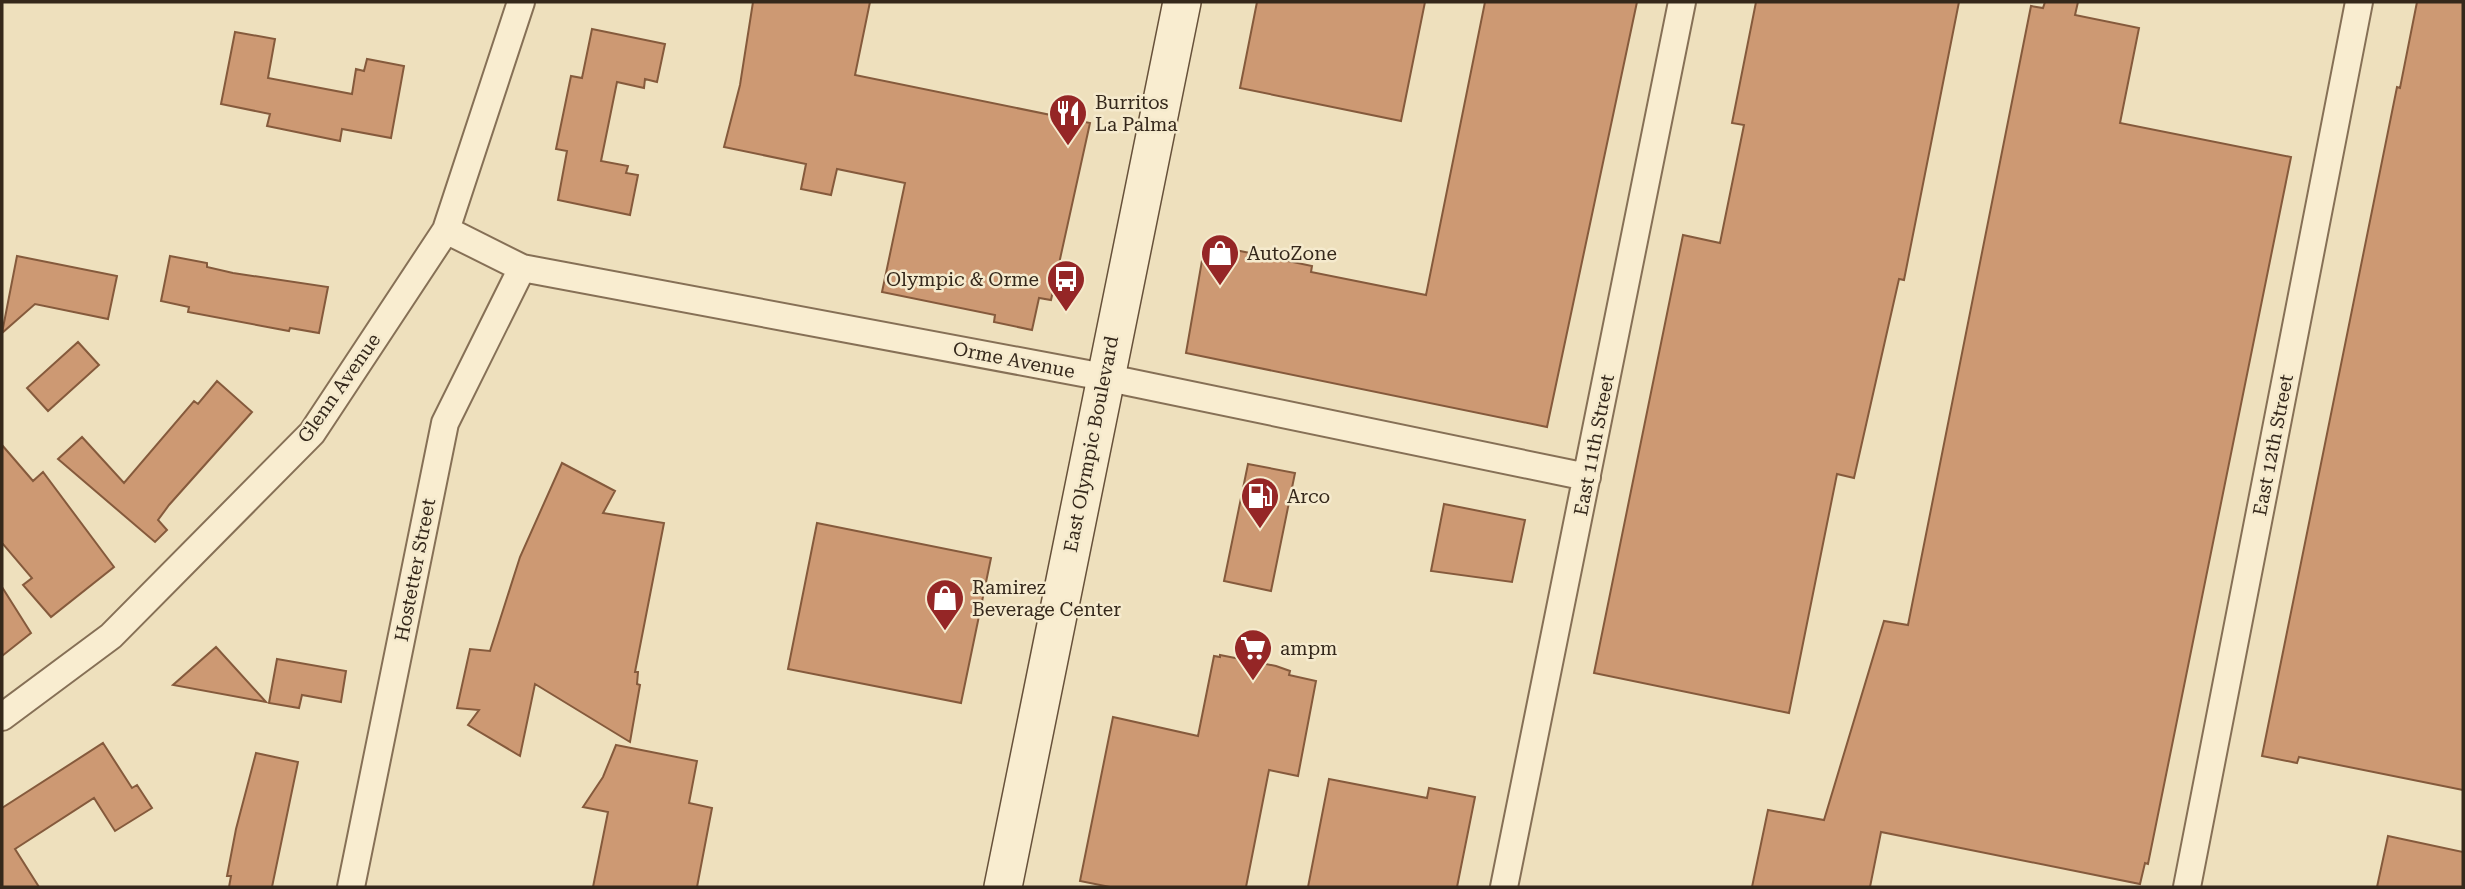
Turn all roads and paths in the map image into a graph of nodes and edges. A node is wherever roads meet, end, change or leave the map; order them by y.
1 (521, 2) edge
2 (1182, 2) edge
3 (1682, 2) edge
4 (2359, 2) edge
5 (446, 230) junction
6 (522, 268) junction
7 (1104, 377) junction
8 (1587, 477) junction
9 (2, 717) edge
10 (351, 887) edge
11 (1003, 887) edge
12 (1504, 887) edge
13 (2187, 887) edge

1 - 5 street, Glenn Avenue
2 - 7 main road, East Olympic Boulevard
3 - 8 street, East 11th Street
4 - 13 street, East 12th Street
5 - 6 street, Orme Avenue
5 - 9 street, Glenn Avenue
6 - 7 street, Orme Avenue
6 - 10 street, Hostetter Street
7 - 8 street, Orme Avenue
7 - 11 main road, East Olympic Boulevard
8 - 12 street, East 11th Street

